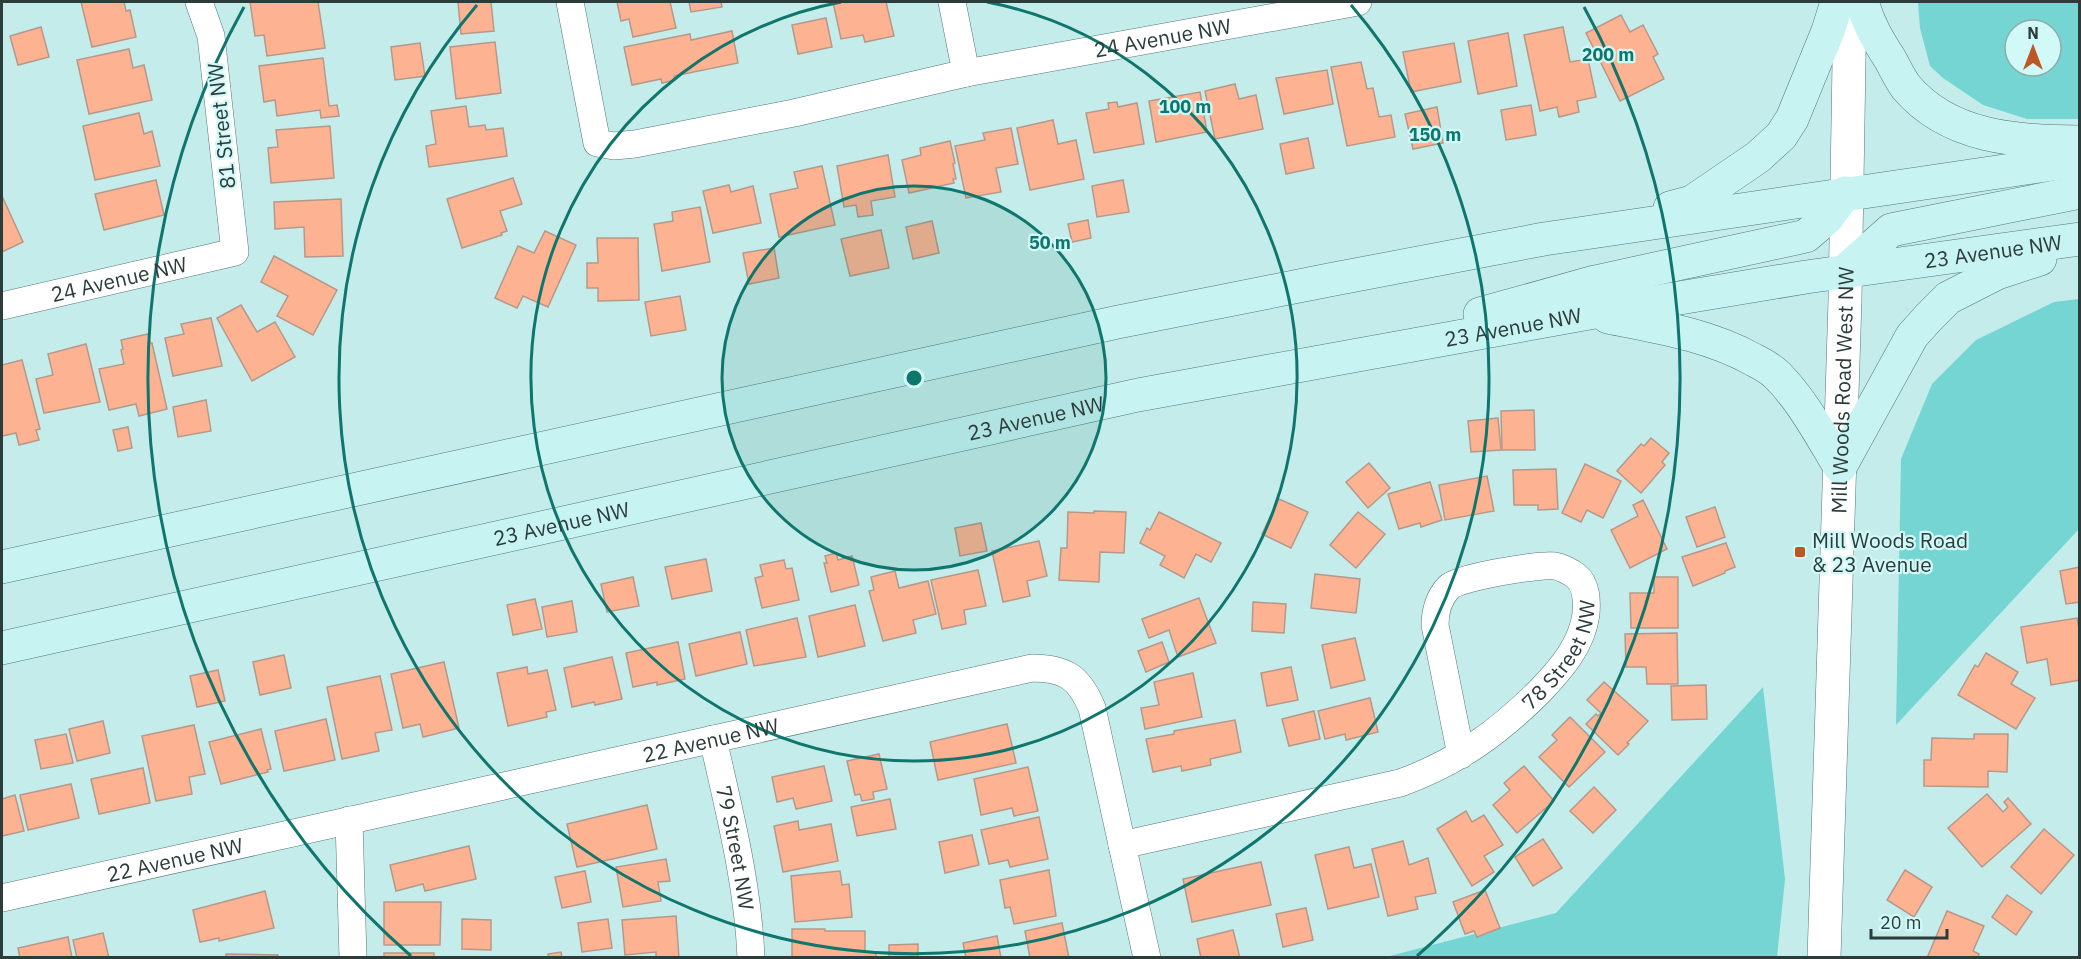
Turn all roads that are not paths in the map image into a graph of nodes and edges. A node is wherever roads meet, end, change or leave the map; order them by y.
1 (199, 2) edge
2 (570, 2) edge
3 (952, 2) edge
4 (1358, 2) edge
5 (1837, 2) edge
6 (1850, 2) edge
7 (1862, 2) edge
8 (966, 74) junction
9 (2079, 142) edge
10 (2079, 160) edge
11 (2079, 192) edge
12 (1845, 193) junction
13 (1544, 239) junction
14 (2079, 239) edge
15 (2079, 246) edge
16 (235, 252) joint
17 (1845, 270) junction
18 (2, 306) edge
19 (1589, 313) junction
20 (1350, 357) junction
21 (1840, 467) junction
22 (2, 567) edge
23 (2, 648) edge
24 (713, 739) junction
25 (1461, 755) junction
26 (349, 820) junction
27 (1122, 845) junction
28 (2, 898) edge
29 (353, 957) edge
30 (751, 957) edge
31 (1147, 957) edge
32 (1824, 957) edge

1 - 16 street, 81 Street NW
2 - 8 street, 24 Avenue NW
3 - 8 street
4 - 8 street, 24 Avenue NW
5 - 13 main road
6 - 12 street, Mill Woods Road West NW
7 - 9 main road
10 - 12 main road
11 - 17 main road
12 - 13 main road
12 - 17 street, Mill Woods Road West NW
12 - 20 main road
13 - 22 main road
14 - 17 main road, 23 Avenue NW
15 - 21 main road
16 - 18 street, 24 Avenue NW
17 - 19 main road, 23 Avenue NW
17 - 21 street, Mill Woods Road West NW
19 - 20 main road, 23 Avenue NW
19 - 21 main road
20 - 23 main road, 23 Avenue NW
21 - 32 street, Mill Woods Road West NW
24 - 26 street, 22 Avenue NW
24 - 27 street, 22 Avenue NW
24 - 30 street, 79 Street NW
25 - 25 street, 78 Street NW
25 - 27 street, 78 Street NW
26 - 28 street, 22 Avenue NW
26 - 29 street
27 - 31 street

